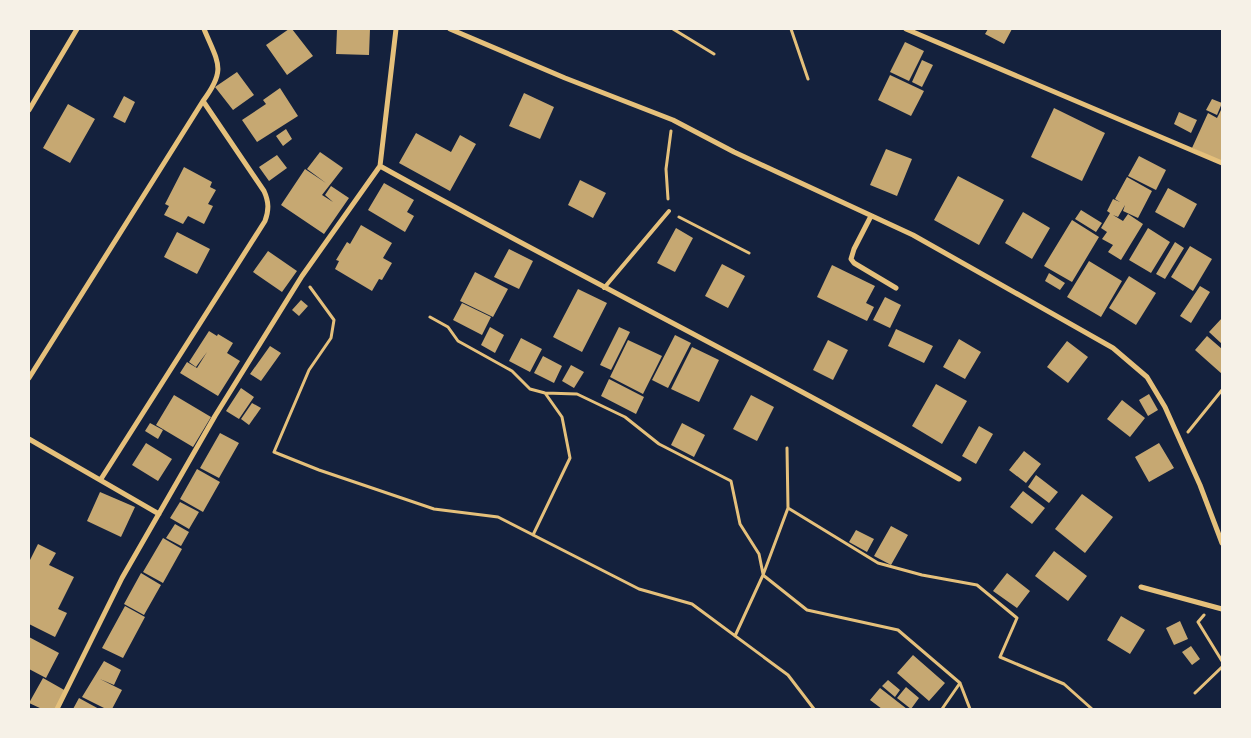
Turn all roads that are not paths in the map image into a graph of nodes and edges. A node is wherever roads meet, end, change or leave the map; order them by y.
1 (77, 29) edge
2 (204, 29) edge
3 (396, 29) edge
4 (450, 29) edge
5 (906, 29) edge
6 (202, 101) junction
7 (29, 110) edge
8 (1222, 163) edge
9 (380, 166) junction
10 (669, 212) road end
11 (871, 216) junction
12 (604, 288) junction
13 (896, 288) dead end
14 (29, 378) edge
15 (29, 439) edge
16 (101, 479) junction
17 (959, 479) dead end
18 (159, 514) junction
19 (1222, 543) edge
20 (1141, 587) dead end
21 (1222, 609) edge
22 (57, 709) edge

1 - 7 street
2 - 6 street
3 - 9 street
4 - 11 street
5 - 8 street
6 - 14 street
6 - 16 street
9 - 12 street
9 - 18 street
10 - 12 lane
11 - 13 street
11 - 19 street
12 - 17 street
15 - 16 street
16 - 18 street
18 - 22 street
20 - 21 street

